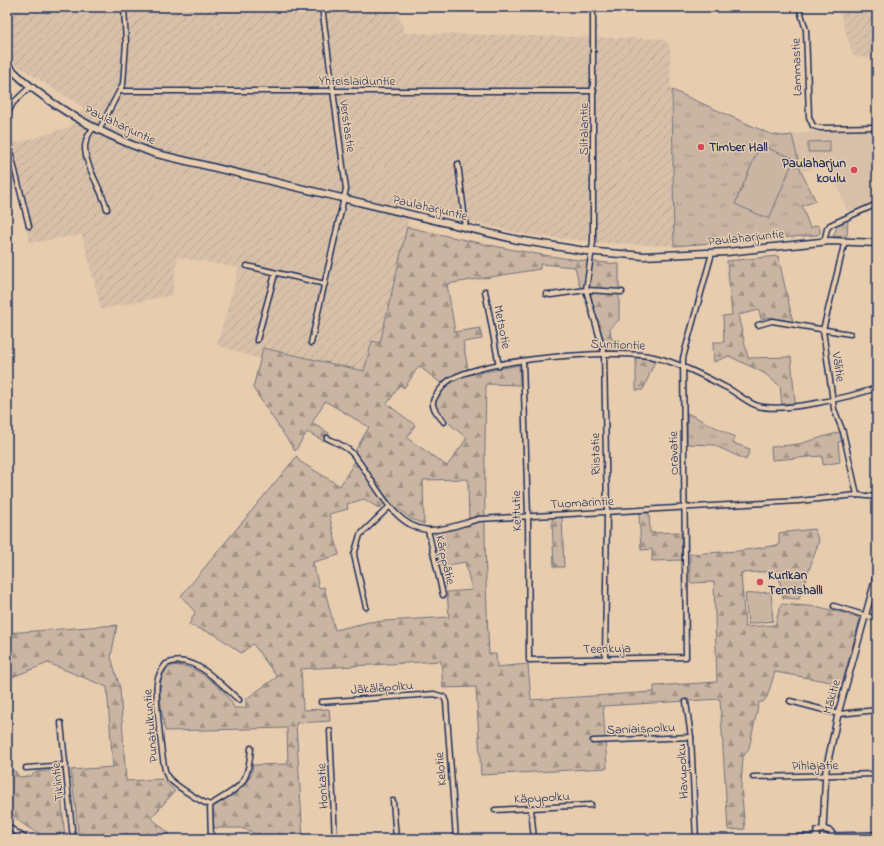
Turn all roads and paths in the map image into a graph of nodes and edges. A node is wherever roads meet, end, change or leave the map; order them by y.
1 (124, 7) edge
2 (322, 7) edge
3 (593, 7) edge
4 (799, 7) edge
5 (7, 65) edge
6 (31, 86) junction
7 (120, 91) junction
8 (332, 91) junction
9 (594, 91) junction
10 (7, 115) edge
11 (877, 127) edge
12 (97, 129) junction
13 (7, 139) edge
14 (458, 164) dead end
15 (345, 200) junction
16 (877, 204) edge
17 (107, 209) dead end
18 (29, 226) dead end
19 (466, 228) junction
20 (845, 240) junction
21 (824, 242) junction
22 (877, 243) edge
23 (591, 252) junction
24 (712, 253) junction
25 (247, 266) dead end
26 (275, 274) junction
27 (325, 284) junction
28 (586, 290) junction
29 (485, 291) dead end
30 (622, 292) dead end
31 (546, 294) dead end
32 (758, 325) dead end
33 (823, 330) junction
34 (850, 334) dead end
35 (257, 340) dead end
36 (312, 343) dead end
37 (604, 353) junction
38 (523, 361) junction
39 (499, 366) junction
40 (683, 368) junction
41 (877, 388) edge
42 (833, 400) junction
43 (444, 422) dead end
44 (327, 438) dead end
45 (857, 495) junction
46 (877, 497) edge
47 (389, 507) junction
48 (685, 508) junction
49 (607, 512) junction
50 (528, 516) junction
51 (428, 530) junction
52 (877, 574) edge
53 (443, 595) dead end
54 (834, 606) dead end
55 (366, 607) dead end
56 (866, 616) junction
57 (877, 619) edge
58 (686, 658) joint
59 (605, 659) junction
60 (529, 660) joint
61 (444, 697) joint
62 (239, 700) dead end
63 (790, 701) dead end
64 (321, 702) dead end
65 (686, 702) dead end
66 (877, 710) edge
67 (839, 714) junction
68 (61, 723) dead end
69 (330, 731) dead end
70 (691, 738) junction
71 (592, 741) dead end
72 (251, 748) dead end
73 (66, 765) junction
74 (26, 768) dead end
75 (877, 774) edge
76 (753, 776) dead end
77 (825, 776) junction
78 (393, 801) dead end
79 (210, 805) junction
80 (591, 805) dead end
81 (531, 809) junction
82 (495, 810) dead end
83 (7, 826) edge
84 (823, 828) junction
85 (876, 837) edge
86 (832, 838) edge
87 (26, 839) edge
88 (74, 839) edge
89 (211, 839) edge
90 (336, 839) edge
91 (396, 839) edge
92 (456, 839) edge
93 (534, 839) edge
94 (696, 839) edge
95 (769, 839) edge
96 (778, 839) edge
97 (816, 839) edge

1 - 7 street
2 - 8 street, Verstastie
3 - 9 street, Siltalantie
4 - 11 street, Lammastie
5 - 6 main road, Paulaharjuntie
6 - 10 street
6 - 12 main road, Paulaharjuntie
7 - 8 street, Yhteislaiduntie
7 - 12 street
8 - 9 street, Yhteislaiduntie
8 - 15 street, Verstastie
9 - 23 street, Siltalantie
12 - 15 main road, Paulaharjuntie
12 - 17 street
13 - 18 street
14 - 19 street
15 - 19 main road, Paulaharjuntie
15 - 27 street, Verstastie
16 - 21 street
19 - 23 main road, Paulaharjuntie
20 - 21 main road, Paulaharjuntie
20 - 22 main road, Paulaharjuntie
20 - 33 street, Välitie
21 - 24 main road, Paulaharjuntie
23 - 24 main road, Paulaharjuntie
23 - 28 street, Riistatie
24 - 40 street, Oravatie
25 - 26 street
26 - 27 street
26 - 35 street
27 - 36 street, Verstastie
28 - 30 street
28 - 31 street
28 - 37 street, Riistatie
29 - 39 street, Metsotie
32 - 33 street
33 - 34 street
33 - 42 street, Välitie
37 - 38 street, Suntiontie
37 - 40 street, Suntiontie
37 - 49 street, Riistatie
38 - 39 street, Suntiontie
38 - 50 street, Kettutie
39 - 43 street, Suntiontie
40 - 42 street, Suntiontie
40 - 48 street, Oravatie
41 - 42 street, Suntiontie
42 - 45 street, Välitie
44 - 47 street
45 - 46 street, Tuomarintie
45 - 48 street, Tuomarintie
47 - 51 street
47 - 55 street
48 - 49 street, Tuomarintie
48 - 58 street, Oravatie
49 - 50 street, Tuomarintie
49 - 59 street, Riistatie
50 - 51 street, Tuomarintie
50 - 60 street, Kettutie
51 - 53 street, Kärppätie
52 - 56 street, Mäkitie
54 - 56 street
56 - 57 street
56 - 67 street, Mäkitie
58 - 59 street, Teerikuja
59 - 60 street, Teerikuja
61 - 64 street, Jäkäläpolku
61 - 92 street, Kelotie
62 - 79 street, Punatulkuntie
63 - 67 street
65 - 70 street, Havupolku
66 - 67 street
67 - 77 street, Mäkitie
68 - 73 street, Tiklintie
69 - 90 street, Honkatie
70 - 71 street, Saniaispolku
70 - 94 street, Havupolku
72 - 79 street
73 - 74 street
73 - 88 street, Tiklintie
75 - 77 street, Pihlajatie
76 - 77 street, Pihlajatie
77 - 84 street, Mäkitie
78 - 91 street
79 - 89 street
80 - 81 street, Käpypolku
81 - 82 street, Käpypolku
81 - 93 street
83 - 87 street
84 - 86 street
84 - 97 street
85 - 86 street
95 - 96 street
96 - 97 street

